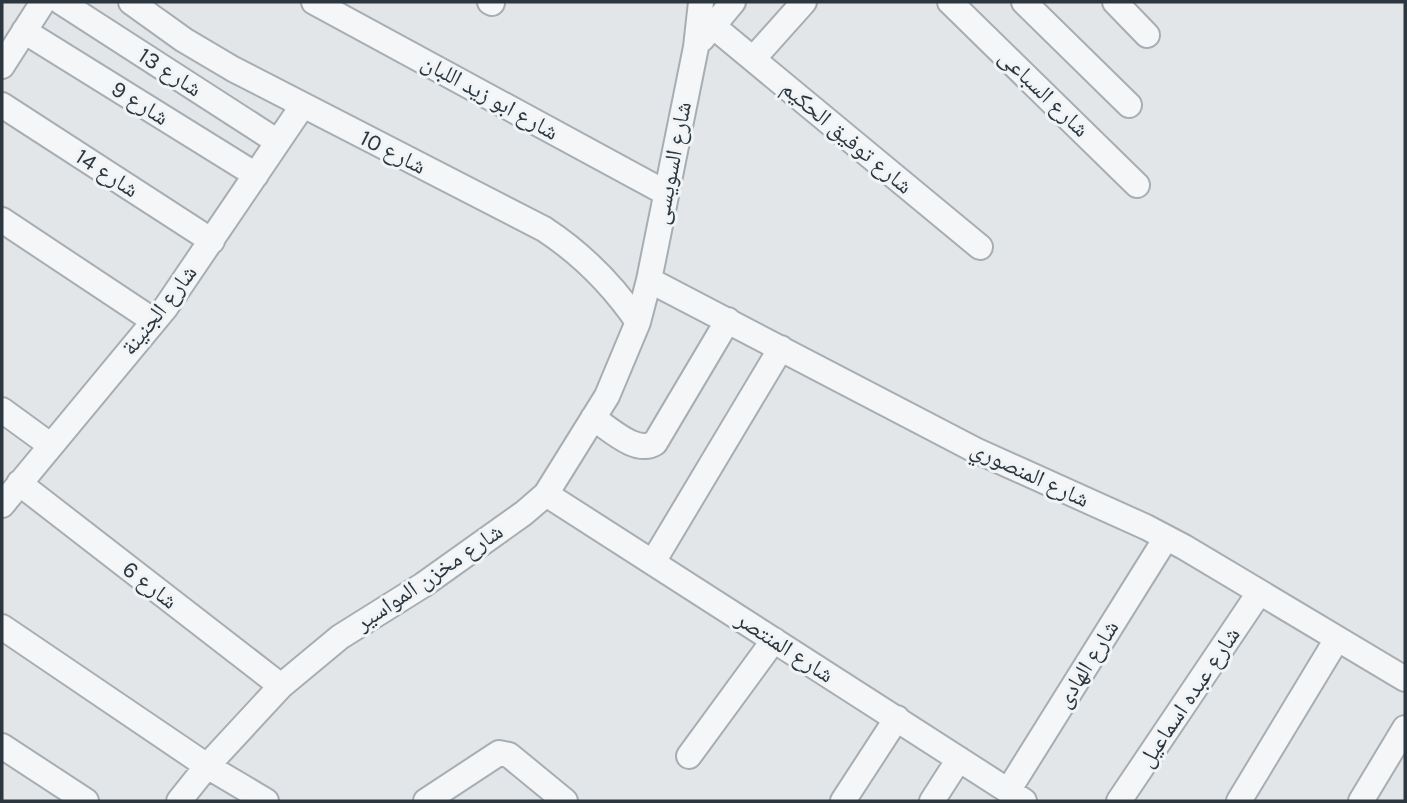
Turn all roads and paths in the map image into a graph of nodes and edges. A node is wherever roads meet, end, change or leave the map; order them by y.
1 (43, 2) edge
2 (61, 2) edge
3 (131, 2) edge
4 (314, 2) edge
5 (701, 2) edge
6 (733, 2) edge
7 (804, 2) edge
8 (950, 2) edge
9 (1024, 2) edge
10 (1115, 2) edge
11 (713, 26) junction
12 (24, 31) junction
13 (1147, 35) dead end
14 (696, 47) junction
15 (753, 59) junction
16 (2, 66) edge
17 (2, 105) edge
18 (303, 105) junction
19 (1129, 105) dead end
20 (278, 142) junction
21 (256, 175) junction
22 (1137, 185) dead end
23 (666, 193) junction
24 (2, 220) edge
25 (212, 241) junction
26 (980, 247) dead end
27 (649, 280) junction
28 (728, 320) junction
29 (153, 321) junction
30 (638, 322) junction
31 (781, 348) junction
32 (2, 410) edge
33 (593, 418) junction
34 (50, 445) junction
35 (19, 483) junction
36 (546, 494) junction
37 (2, 505) edge
38 (1166, 538) junction
39 (653, 562) junction
40 (1259, 593) junction
41 (2, 627) edge
42 (1337, 639) junction
43 (774, 640) junction
44 (1405, 679) edge
45 (281, 686) junction
46 (897, 718) junction
47 (1405, 728) edge
48 (2, 746) edge
49 (689, 756) dead end
50 (959, 759) junction
51 (207, 765) junction
52 (1016, 796) edge
53 (86, 801) edge
54 (178, 801) edge
55 (266, 801) edge
56 (426, 801) edge
57 (565, 801) edge
58 (843, 801) edge
59 (932, 801) edge
60 (1119, 801) edge
61 (1239, 801) edge
62 (1361, 801) edge

1 - 12 street
2 - 20 street, شارع 13
3 - 18 street, شارع 10
4 - 23 street, شارع ابو زيد اللبان
5 - 14 street, شارع السويسى
6 - 11 street
7 - 15 street
8 - 22 street, شارع السباعى
9 - 19 street
10 - 13 street
11 - 14 street
11 - 15 street, شارع توفيق الحكيم
12 - 16 street
12 - 21 street, شارع 9
14 - 23 street, شارع السويسى
15 - 26 street, شارع توفيق الحكيم
17 - 25 street, شارع 14
18 - 20 street, شارع الجنينة
18 - 30 street, شارع 10
20 - 21 street, شارع الجنينة
21 - 25 street, شارع الجنينة
23 - 27 street, شارع السويسى
24 - 29 street
25 - 29 street, شارع الجنينة
27 - 28 street, شارع المنصوري
27 - 30 street, شارع السويسى
28 - 31 street, شارع المنصوري
28 - 33 street
29 - 34 street, شارع الجنينة
30 - 33 street, شارع مخزن المواسير
31 - 38 street, شارع المنصوري
31 - 39 street
32 - 34 street
33 - 36 street, شارع مخزن المواسير
34 - 35 street, شارع الجنينة
35 - 37 street, شارع الجنينة
35 - 45 street, شارع 6
36 - 39 street, شارع المنتصر
36 - 45 street, شارع مخزن المواسير
38 - 40 street, شارع المنصوري
38 - 52 street, شارع الهادى
39 - 43 street, شارع المنتصر
40 - 42 street, شارع المنصوري
40 - 60 street, شارع عبده اسماعيل
41 - 51 street
42 - 44 street, شارع المنصوري
42 - 61 street
43 - 46 street, شارع المنتصر
43 - 49 street
45 - 51 street, شارع مخزن المواسير
46 - 50 street, شارع المنتصر
46 - 58 street
47 - 62 street
48 - 53 street
50 - 52 street, شارع المنتصر
50 - 59 street
51 - 54 street, شارع مخزن المواسير
51 - 55 street
56 - 57 street

